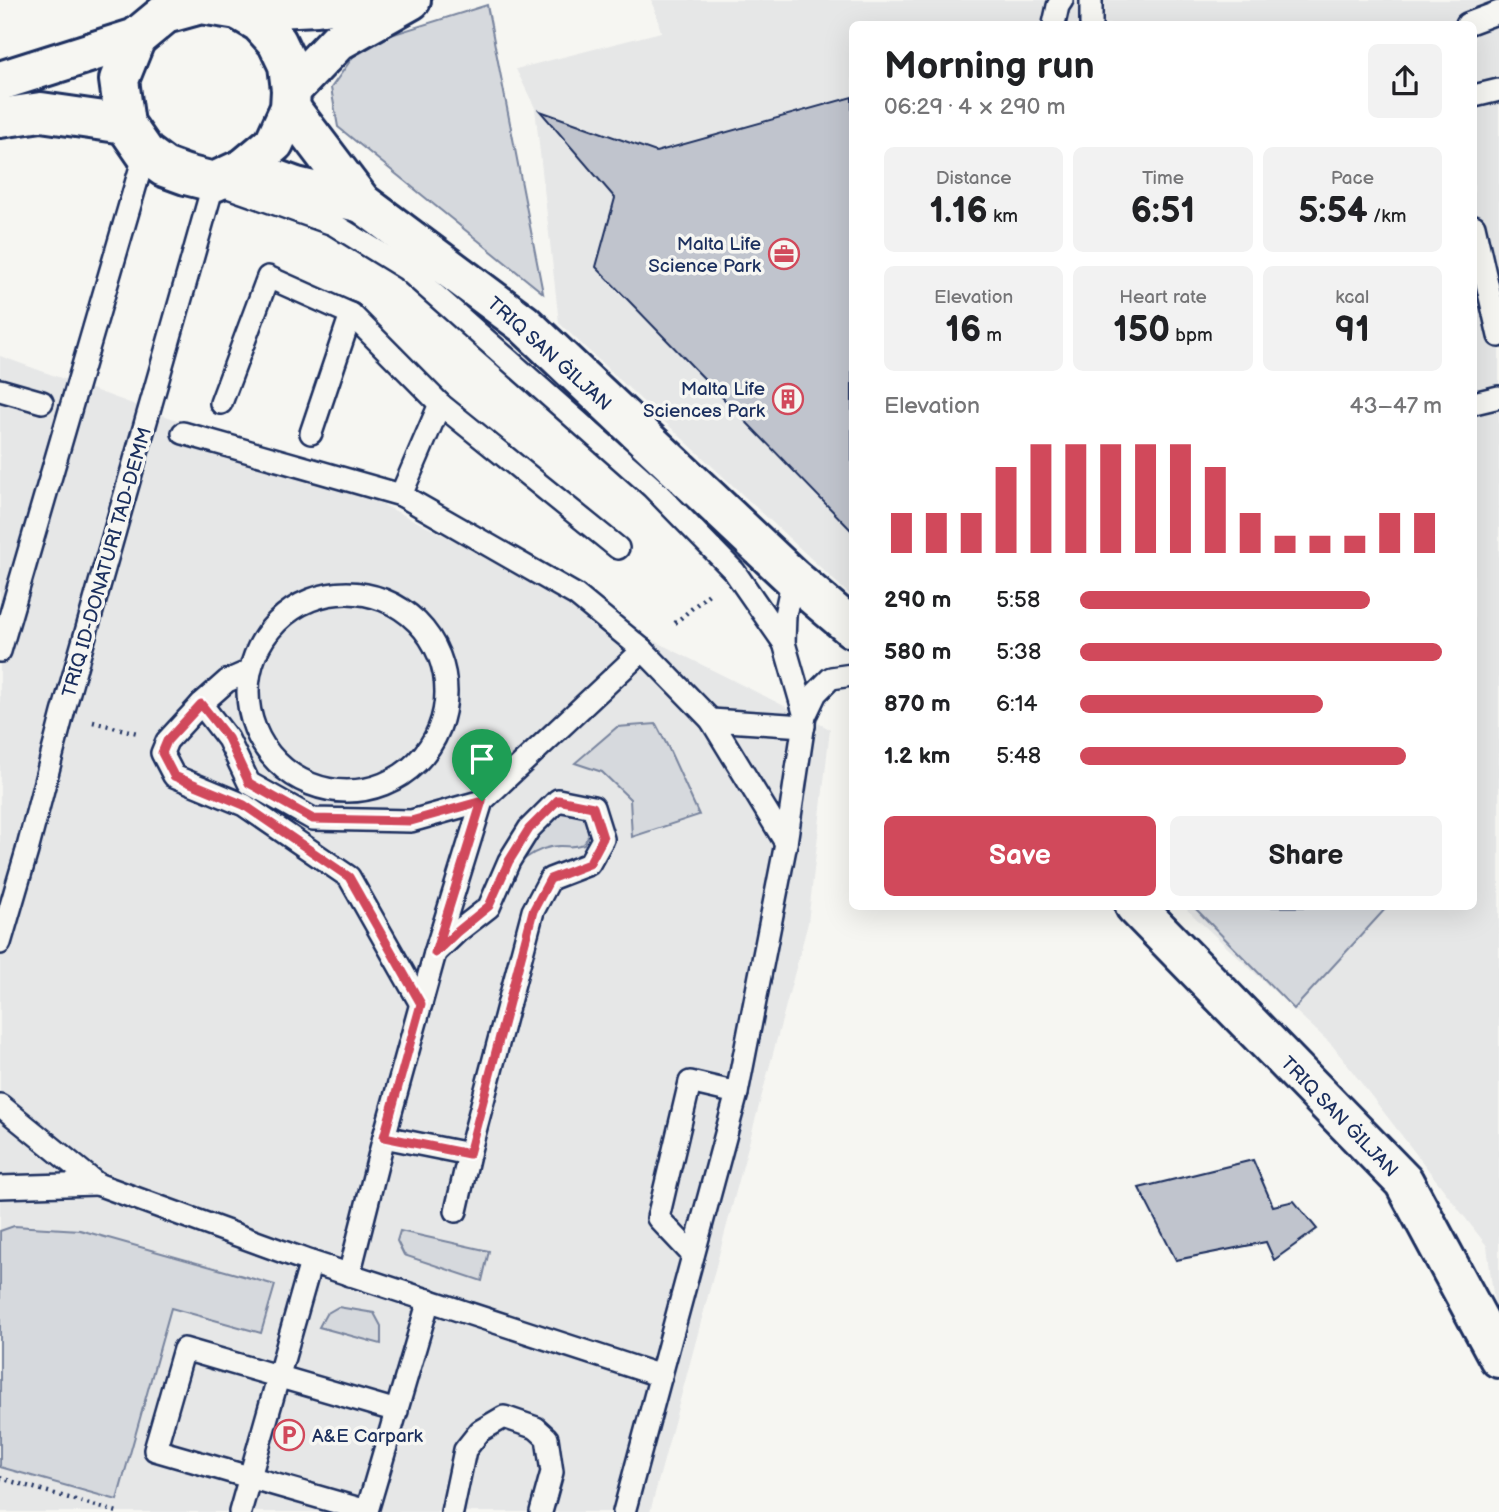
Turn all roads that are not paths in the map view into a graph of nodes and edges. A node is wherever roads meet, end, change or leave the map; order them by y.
1 (363, 0) edge
2 (411, 0) edge
3 (1062, 0) edge
4 (1091, 0) edge
5 (238, 10) junction
6 (1499, 12) edge
7 (1055, 21) edge
8 (1091, 21) edge
9 (1475, 21) edge
10 (136, 38) junction
11 (0, 81) edge
12 (1499, 90) edge
13 (1477, 95) edge
14 (291, 99) junction
15 (0, 118) edge
16 (135, 139) junction
17 (229, 175) junction
18 (362, 203) junction
19 (1477, 239) edge
20 (351, 314) junction
21 (1499, 336) edge
22 (0, 390) edge
23 (1499, 397) edge
24 (42, 402) dead end
25 (1477, 402) edge
26 (221, 403) dead end
27 (440, 404) junction
28 (183, 433) dead end
29 (312, 433) dead end
30 (401, 495) junction
31 (618, 548) dead end
32 (793, 578) junction
33 (849, 625) edge
34 (785, 643) junction
35 (643, 650) junction
36 (0, 651) edge
37 (250, 671) junction
38 (849, 675) edge
39 (201, 704) junction
40 (711, 720) junction
41 (805, 721) junction
42 (482, 801) junction
43 (786, 843) junction
44 (1139, 910) edge
45 (0, 943) edge
46 (435, 953) junction
47 (421, 1004) junction
48 (737, 1093) junction
49 (0, 1105) edge
50 (384, 1137) junction
51 (469, 1154) junction
52 (97, 1184) junction
53 (0, 1187) edge
54 (456, 1211) dead end
55 (694, 1255) junction
56 (311, 1262) junction
57 (349, 1275) junction
58 (429, 1300) junction
59 (1499, 1358) edge
60 (278, 1376) junction
61 (661, 1376) junction
62 (397, 1411) junction
63 (250, 1478) junction
64 (240, 1512) edge
65 (367, 1512) edge
66 (452, 1512) edge
67 (541, 1512) edge
68 (624, 1512) edge

1 - 5 street
2 - 14 street
3 - 7 lane
4 - 8 lane
5 - 10 street
5 - 14 street
6 - 9 lane
10 - 11 street
10 - 16 street
12 - 13 lane
14 - 17 street
14 - 18 street, TRIQ SAN ĠILJAN
15 - 16 street
16 - 17 street
16 - 36 lane
17 - 18 street, TRIQ SAN ĠILJAN
17 - 34 lane
17 - 45 lane, TRIQ ID-DONATURI TAD-DEMM
18 - 32 street, TRIQ SAN ĠILJAN
19 - 21 lane
20 - 26 lane
20 - 27 lane
20 - 29 lane
22 - 24 lane
23 - 25 lane
27 - 30 lane
27 - 31 lane
28 - 30 lane
30 - 35 lane
32 - 33 street, TRIQ SAN ĠILJAN
32 - 34 lane
34 - 41 lane
35 - 40 lane
35 - 42 lane
37 - 37 lane
37 - 39 lane
38 - 41 lane
39 - 42 lane
39 - 47 lane
40 - 41 lane
40 - 43 lane
41 - 43 lane
42 - 46 lane
43 - 48 lane
44 - 59 street, TRIQ SAN ĠILJAN
46 - 47 lane
46 - 51 lane
47 - 50 lane
48 - 55 lane
48 - 55 lane
49 - 52 lane
50 - 51 lane
50 - 57 lane
51 - 54 lane
52 - 53 lane
52 - 56 lane
55 - 61 lane
56 - 57 lane
56 - 60 lane
57 - 58 lane
58 - 61 lane
58 - 62 lane
60 - 62 lane
60 - 63 lane
60 - 63 lane
61 - 68 lane
62 - 65 lane
63 - 64 lane
63 - 65 lane
66 - 67 lane

